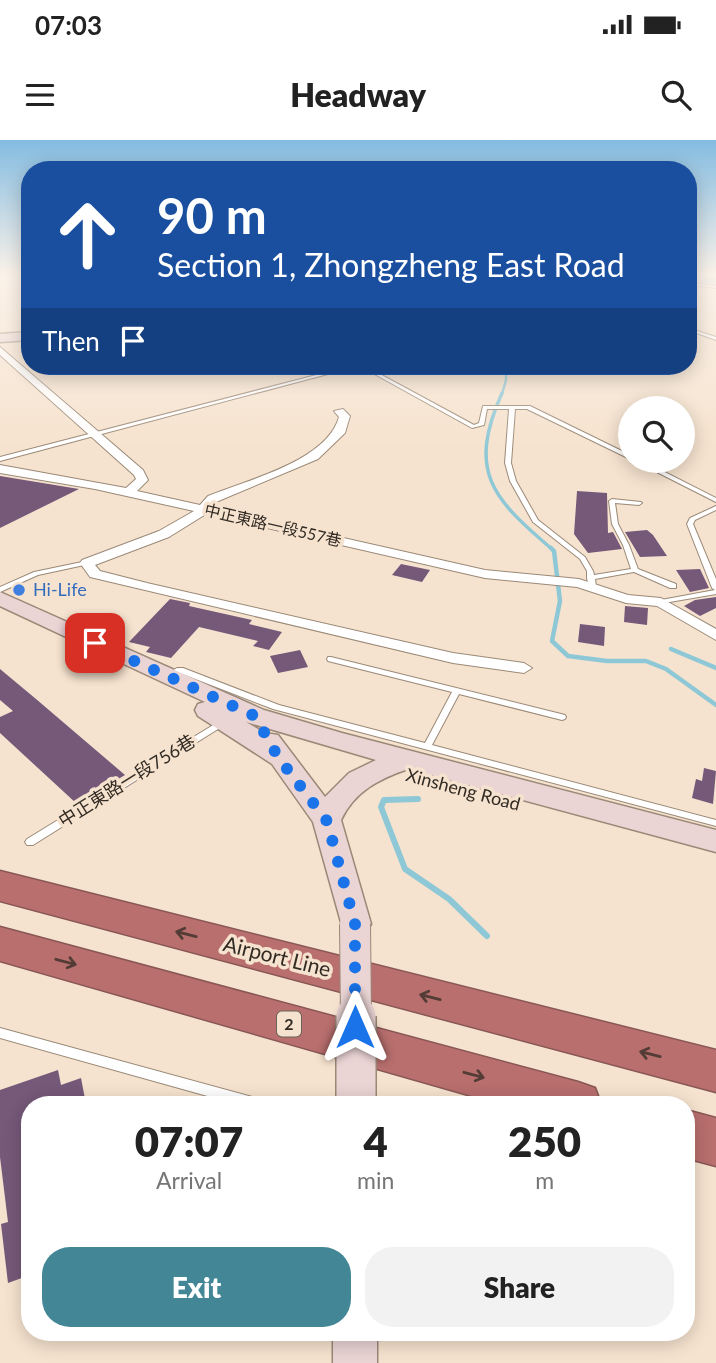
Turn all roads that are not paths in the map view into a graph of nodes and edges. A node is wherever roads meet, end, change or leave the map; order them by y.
1 (697, 332) edge
2 (21, 337) edge
3 (0, 338) edge
4 (716, 339) edge
5 (0, 350) edge
6 (21, 369) edge
7 (28, 375) edge
8 (322, 375) edge
9 (379, 375) edge
10 (512, 408) junction
11 (339, 411) dead end
12 (94, 435) junction
13 (618, 451) edge
14 (0, 460) edge
15 (0, 469) edge
16 (662, 473) edge
17 (128, 492) junction
18 (716, 500) edge
19 (639, 503) dead end
20 (716, 508) edge
21 (202, 510) junction
22 (87, 563) junction
23 (635, 570) junction
24 (587, 582) junction
25 (673, 586) dead end
26 (0, 590) edge
27 (716, 590) edge
28 (0, 598) edge
29 (661, 602) junction
30 (0, 613) edge
31 (716, 635) edge
32 (331, 659) dead end
33 (524, 668) dead end
34 (160, 680) junction
35 (457, 691) junction
36 (562, 717) dead end
37 (224, 721) junction
38 (259, 724) junction
39 (278, 757) junction
40 (405, 758) junction
41 (327, 821) junction
42 (716, 823) edge
43 (716, 841) edge
44 (30, 842) dead end
45 (716, 859) edge
46 (0, 886) edge
47 (0, 944) edge
48 (0, 1032) edge
49 (716, 1071) edge
50 (228, 1096) edge
51 (356, 1096) edge
52 (549, 1096) edge
53 (355, 1341) edge
54 (355, 1363) edge

1 - 4 lane
2 - 3 main road
5 - 6 street
7 - 12 street
8 - 12 lane
9 - 10 lane
10 - 13 lane
10 - 24 lane
11 - 21 street
12 - 14 lane
12 - 17 street
15 - 17 street, 中正東路一段557巷
16 - 18 lane
17 - 21 street, 中正東路一段557巷
19 - 23 lane
20 - 27 lane
21 - 22 street
21 - 24 street, 中正東路一段557巷
22 - 26 lane
22 - 33 street
23 - 24 lane
23 - 25 lane
24 - 29 street, 中正東路一段557巷
27 - 29 lane
28 - 34 main road
29 - 31 street
30 - 34 main road
32 - 35 lane
34 - 37 main road
34 - 38 main road
34 - 40 lane
35 - 36 lane
35 - 40 lane
37 - 39 main road
37 - 44 lane, 中正東路一段756巷
38 - 39 main road
38 - 40 main road
39 - 41 main road
40 - 41 main road
40 - 42 lane
40 - 43 main road, Xinsheng Road
40 - 45 main road, Xinsheng Road
41 - 51 main road, bridge
49 -> 46 highway, Airport Line
47 -> 52 highway, 2
48 - 50 lane
53 - 54 main road

